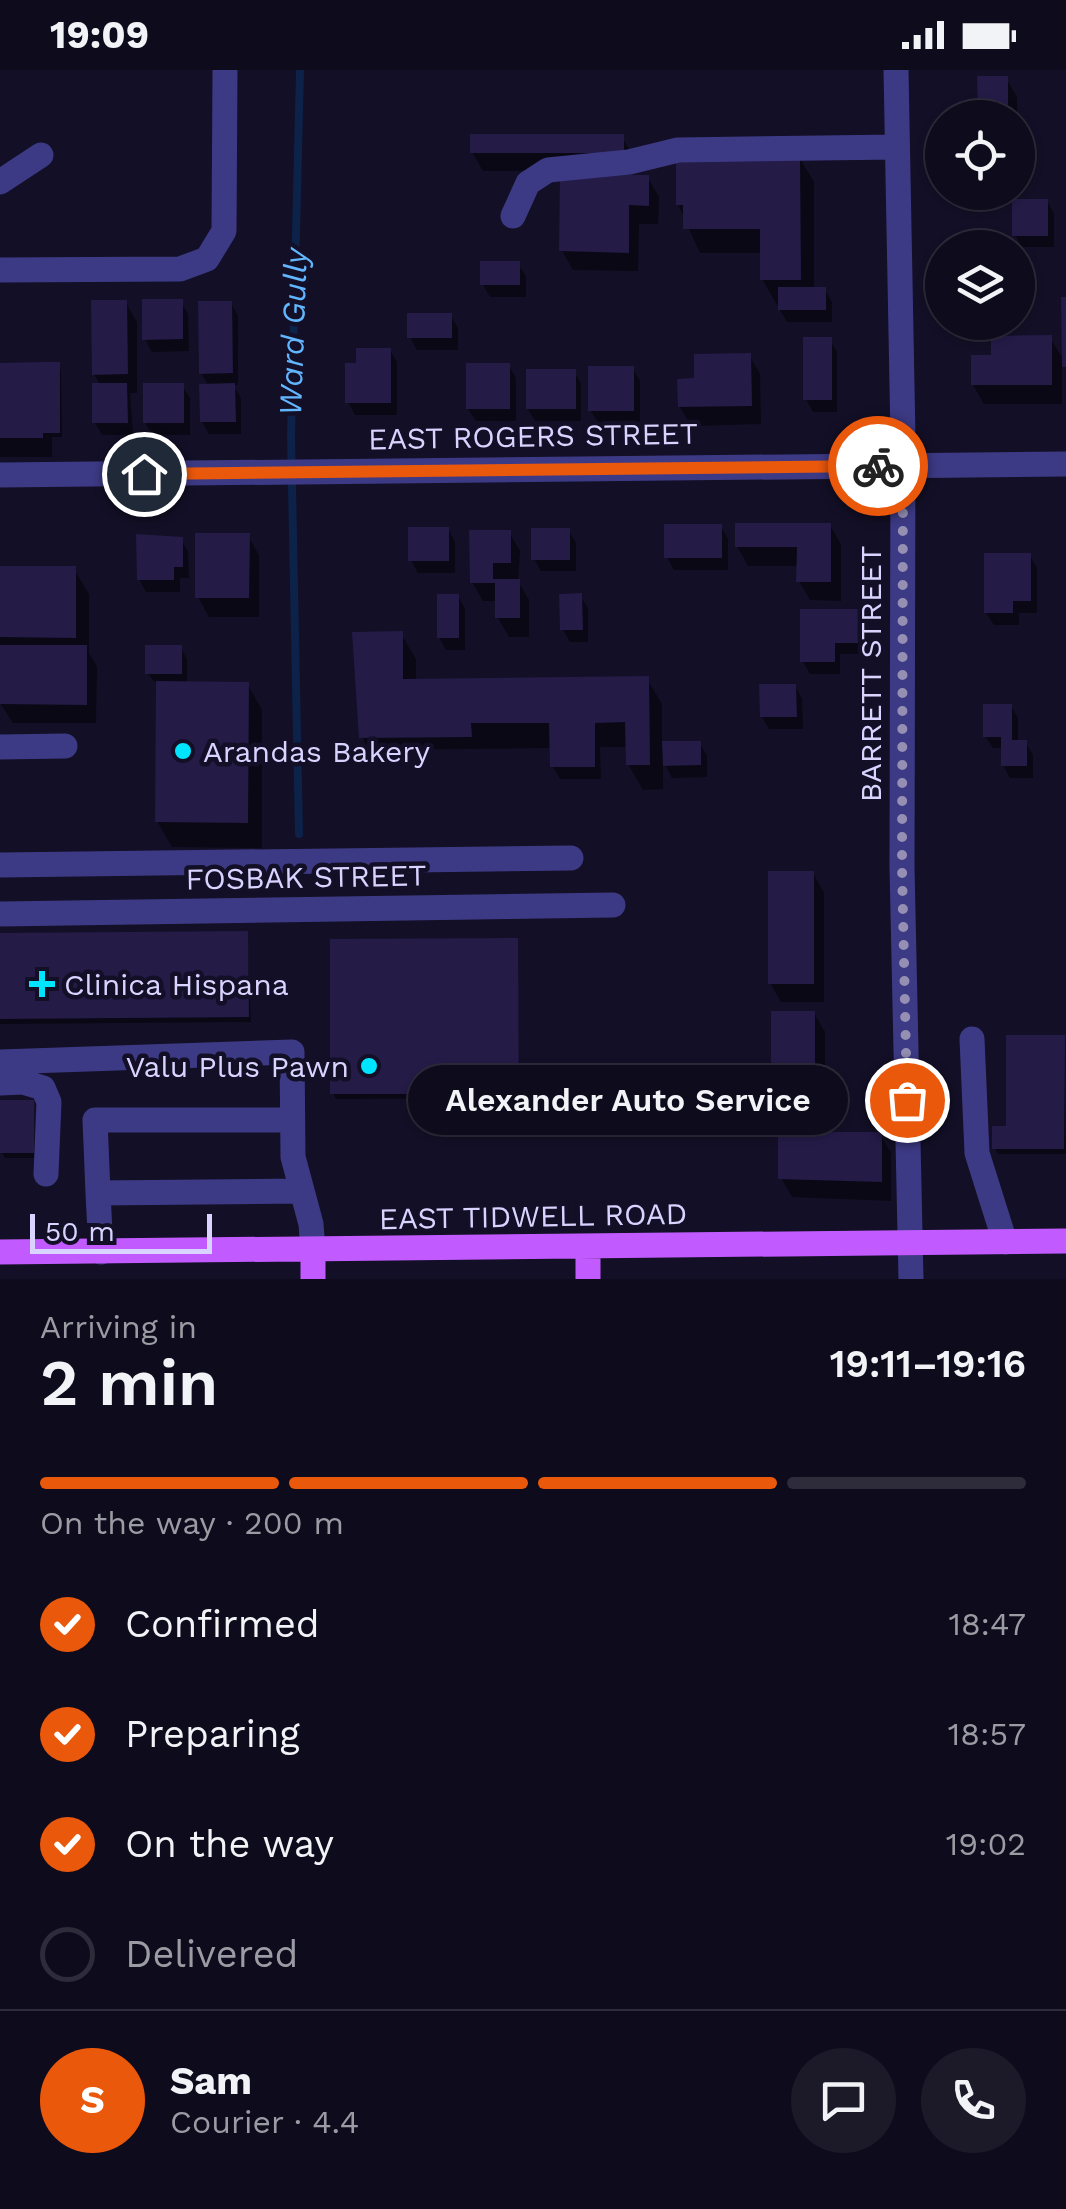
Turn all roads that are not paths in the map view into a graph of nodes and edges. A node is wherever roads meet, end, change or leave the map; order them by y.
1 (225, 70) edge
2 (896, 70) edge
3 (896, 147) junction
4 (41, 155) dead end
5 (0, 182) edge
6 (513, 216) dead end
7 (0, 270) edge
8 (1066, 464) edge
9 (903, 466) junction
10 (0, 475) edge
11 (65, 746) dead end
12 (0, 747) edge
13 (571, 858) dead end
14 (0, 865) edge
15 (613, 905) dead end
16 (0, 914) edge
17 (972, 1038) dead end
18 (0, 1062) edge
19 (0, 1083) edge
20 (292, 1120) junction
21 (46, 1174) dead end
22 (302, 1190) junction
23 (98, 1192) junction
24 (1066, 1241) edge
25 (1005, 1242) junction
26 (910, 1244) junction
27 (588, 1247) junction
28 (314, 1251) junction
29 (0, 1252) edge
30 (100, 1252) junction
31 (314, 1279) edge
32 (588, 1279) edge
33 (911, 1279) edge

1 - 7 street
2 - 3 street, BARRETT STREET
3 - 6 street
3 - 9 street, BARRETT STREET
4 - 5 street
8 - 9 street, EAST ROGERS STREET
9 - 10 street, EAST ROGERS STREET
9 - 26 street, BARRETT STREET
11 - 12 street
13 - 14 street
15 - 16 street, FOSBAK STREET
17 - 25 street
18 - 20 street
19 - 21 street
20 - 22 street
20 - 23 street
22 - 23 street
22 - 28 street
23 - 30 street
24 - 25 main road, EAST TIDWELL ROAD
25 - 26 main road, EAST TIDWELL ROAD
26 - 27 main road, EAST TIDWELL ROAD
26 - 33 street, BARRETT STREET
27 - 28 main road, EAST TIDWELL ROAD
27 - 32 main road
28 - 30 main road, EAST TIDWELL ROAD
28 - 31 main road
29 - 30 main road, EAST TIDWELL ROAD

